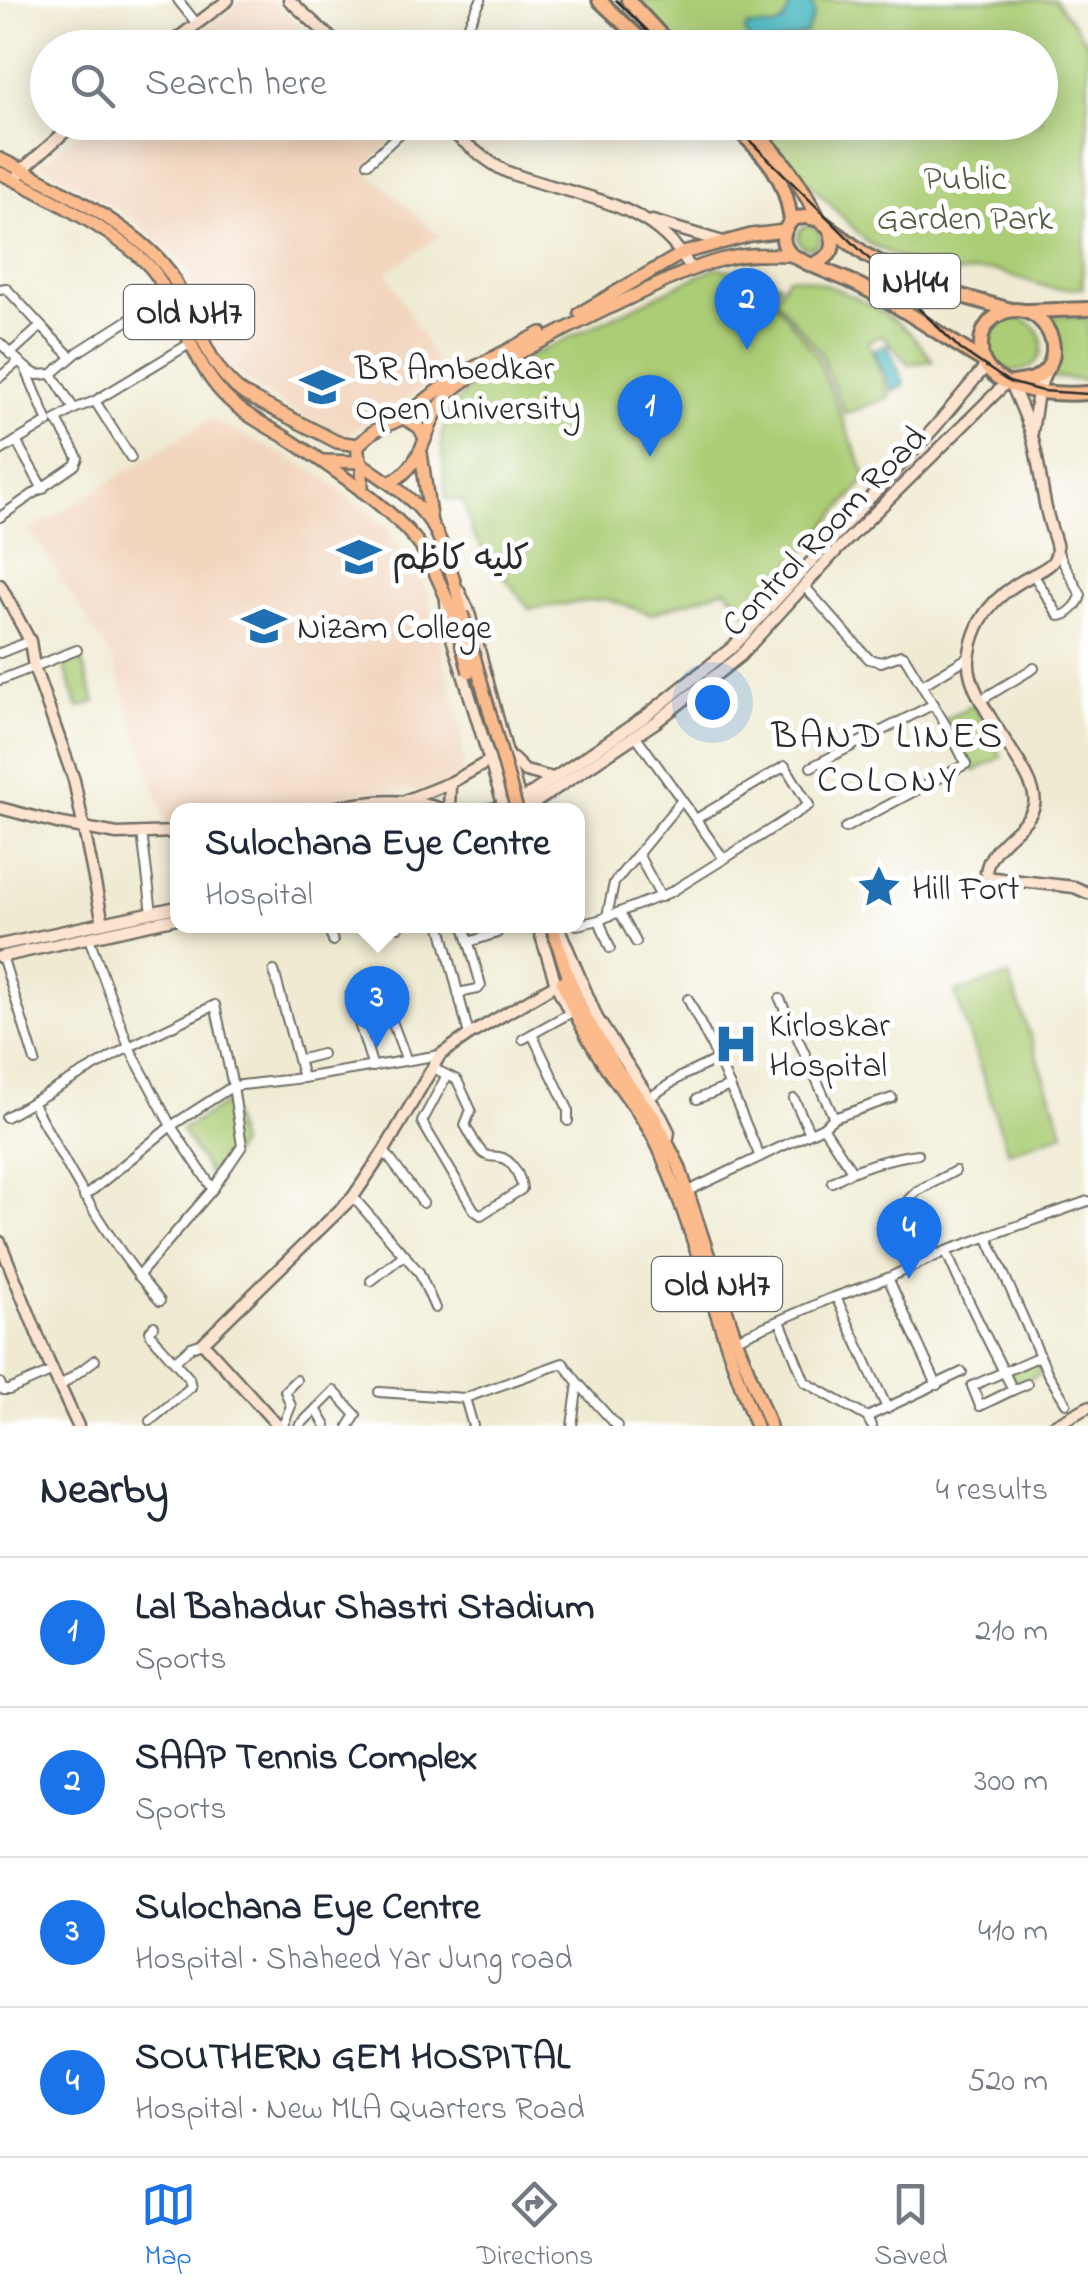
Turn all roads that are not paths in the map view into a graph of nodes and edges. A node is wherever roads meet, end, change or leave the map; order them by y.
1 (178, 0) edge
2 (228, 0) edge
3 (288, 0) edge
4 (481, 0) edge
5 (599, 0) edge
6 (628, 0) edge
7 (197, 24) junction
8 (189, 30) edge
9 (322, 30) edge
10 (466, 30) edge
11 (631, 30) edge
12 (656, 30) edge
13 (57, 140) edge
14 (393, 140) edge
15 (463, 140) edge
16 (747, 140) edge
17 (764, 140) edge
18 (0, 159) edge
19 (368, 163) dead end
20 (0, 173) edge
21 (19, 175) junction
22 (649, 220) junction
23 (825, 224) junction
24 (787, 225) junction
25 (723, 242) junction
26 (854, 246) junction
27 (683, 253) junction
28 (791, 255) junction
29 (814, 264) junction
30 (691, 269) junction
31 (838, 276) junction
32 (0, 288) edge
33 (168, 295) junction
34 (1088, 309) edge
35 (1018, 311) junction
36 (41, 326) junction
37 (0, 343) edge
38 (191, 343) junction
39 (10, 354) junction
40 (72, 357) junction
41 (1050, 361) junction
42 (22, 364) junction
43 (984, 364) junction
44 (52, 374) junction
45 (0, 376) edge
46 (1010, 383) junction
47 (1038, 392) junction
48 (1088, 394) edge
49 (95, 402) junction
50 (74, 409) junction
51 (403, 418) junction
52 (52, 421) junction
53 (1032, 433) junction
54 (425, 438) junction
55 (16, 441) junction
56 (358, 444) junction
57 (0, 451) edge
58 (421, 453) junction
59 (131, 458) dead end
60 (322, 462) junction
61 (361, 463) junction
62 (389, 482) junction
63 (42, 488) junction
64 (362, 491) junction
65 (0, 517) edge
66 (431, 523) junction
67 (1057, 551) junction
68 (1033, 574) junction
69 (456, 586) junction
70 (804, 586) junction
71 (0, 587) edge
72 (446, 595) junction
73 (458, 615) junction
74 (30, 641) junction
75 (744, 643) junction
76 (76, 650) dead end
77 (0, 653) edge
78 (970, 658) junction
79 (34, 667) junction
80 (1034, 668) dead end
81 (0, 680) edge
82 (922, 685) junction
83 (981, 700) junction
84 (934, 704) junction
85 (636, 736) junction
86 (509, 754) junction
87 (490, 760) junction
88 (811, 767) dead end
89 (554, 778) junction
90 (450, 783) junction
91 (406, 800) junction
92 (682, 800) junction
93 (380, 803) edge
94 (422, 803) edge
95 (448, 803) edge
96 (512, 803) edge
97 (513, 803) edge
98 (514, 803) edge
99 (523, 803) edge
100 (525, 803) edge
101 (1, 804) edge
102 (696, 819) junction
103 (84, 826) junction
104 (845, 828) dead end
105 (170, 832) edge
106 (142, 833) junction
107 (638, 854) junction
108 (724, 858) junction
109 (1088, 893) edge
110 (661, 897) junction
111 (170, 909) edge
112 (152, 913) junction
113 (620, 913) junction
114 (603, 918) junction
115 (170, 920) edge
116 (104, 923) junction
117 (585, 923) edge
118 (330, 933) edge
119 (443, 933) edge
120 (466, 933) edge
121 (551, 933) edge
122 (553, 933) edge
123 (554, 933) edge
124 (497, 934) dead end
125 (89, 938) junction
126 (333, 941) dead end
127 (636, 942) dead end
128 (470, 945) junction
129 (610, 948) dead end
130 (1, 952) edge
131 (448, 954) junction
132 (274, 971) dead end
133 (375, 976) dead end
134 (556, 984) junction
135 (458, 993) junction
136 (350, 995) dead end
137 (688, 999) dead end
138 (780, 999) dead end
139 (570, 1014) junction
140 (469, 1035) junction
141 (129, 1047) junction
142 (322, 1054) dead end
143 (440, 1056) junction
144 (718, 1059) junction
145 (298, 1060) junction
146 (35, 1061) dead end
147 (407, 1061) junction
148 (372, 1066) junction
149 (433, 1068) junction
150 (447, 1075) junction
151 (303, 1078) junction
152 (233, 1086) junction
153 (730, 1086) junction
154 (649, 1098) junction
155 (892, 1098) dead end
156 (698, 1099) dead end
157 (794, 1099) dead end
158 (32, 1102) junction
159 (6, 1117) dead end
160 (834, 1118) junction
161 (568, 1121) dead end
162 (171, 1126) junction
163 (823, 1127) junction
164 (810, 1133) junction
165 (664, 1145) junction
166 (384, 1152) junction
167 (918, 1154) dead end
168 (760, 1156) junction
169 (852, 1171) junction
170 (954, 1171) dead end
171 (832, 1182) dead end
172 (212, 1189) junction
173 (688, 1191) junction
174 (84, 1197) junction
175 (353, 1197) junction
176 (1088, 1201) edge
177 (423, 1203) dead end
178 (986, 1236) junction
179 (0, 1242) edge
180 (946, 1252) junction
181 (404, 1254) junction
182 (936, 1256) junction
183 (138, 1276) junction
184 (888, 1278) junction
185 (371, 1281) dead end
186 (836, 1297) junction
187 (160, 1301) dead end
188 (435, 1308) dead end
189 (780, 1321) junction
190 (154, 1326) dead end
191 (736, 1340) junction
192 (203, 1343) junction
193 (1040, 1356) junction
194 (95, 1360) dead end
195 (175, 1360) junction
196 (52, 1371) junction
197 (962, 1372) dead end
198 (1004, 1372) junction
199 (296, 1380) dead end
200 (0, 1383) edge
201 (578, 1383) junction
202 (1027, 1384) dead end
203 (937, 1385) junction
204 (60, 1387) junction
205 (1013, 1390) junction
206 (379, 1392) dead end
207 (465, 1398) junction
208 (1066, 1403) dead end
209 (1088, 1407) edge
210 (887, 1408) junction
211 (316, 1409) junction
212 (150, 1421) dead end
213 (869, 1421) edge
214 (78, 1426) edge
215 (278, 1426) edge
216 (299, 1426) edge
217 (326, 1426) edge
218 (349, 1426) edge
219 (473, 1426) edge
220 (572, 1426) edge
221 (616, 1426) edge
222 (754, 1426) edge
223 (770, 1426) edge
224 (1054, 1426) edge

1 - 7 street
2 - 7 main road
3 - 9 main road
4 - 10 street
5 - 11 highway
6 - 12 highway
7 - 8 main road
13 - 21 main road
14 - 19 street
15 - 22 main road
16 - 24 highway
17 - 23 highway, NH44
18 - 21 main road, Old NH7
20 - 21 main road, Old NH7
21 - 33 main road, Old NH7
21 - 56 main road, Old NH7
22 - 25 main road
22 - 27 main road
23 - 24 highway
23 - 26 highway, NH44
23 - 29 highway, NH44
24 - 25 main road
24 - 28 highway
25 - 27 main road
26 - 31 highway
26 - 35 highway, NH44
27 - 30 main road
27 - 51 main road
28 - 29 highway, NH44
28 - 30 main road
29 - 31 highway, NH44
30 - 54 main road
31 - 43 highway, NH44
32 - 36 street
33 - 38 main road, Old NH7
33 - 40 street
34 - 35 highway, NH44
35 - 41 highway
35 - 43 highway, NH44
36 - 39 street
36 - 40 street
37 - 39 street
38 - 49 street
38 - 60 main road, Old NH7
39 - 42 street
40 - 44 street
41 - 46 highway
41 - 47 main road
42 - 44 street
42 - 45 street
42 - 52 street
43 - 46 highway, NH44
43 - 75 main road, Control Room Road
44 - 50 street
46 - 47 highway, NH44
46 - 53 main road
46 - 70 main road, Control Room Road
47 - 48 highway, NH44
47 - 53 main road
49 - 50 street
49 - 59 street
50 - 52 street
51 - 54 main road
51 - 56 main road
52 - 55 street
52 - 63 street
53 - 67 main road
54 - 58 main road
55 - 57 street
55 - 63 street
56 - 61 main road
58 - 62 main road
58 - 66 main road
60 - 61 main road
60 - 64 main road, Old NH7
61 - 62 main road, Old NH7
61 - 64 main road
62 - 66 main road, Old NH7
63 - 65 street
64 - 72 main road, Old NH7
66 - 69 main road, Old NH7
67 - 68 main road
67 - 68 street
68 - 78 main road
69 - 73 main road, Old NH7
69 - 86 main road
70 - 75 main road, Control Room Road
70 - 82 street
71 - 74 main road
72 - 73 main road, Old NH7
72 - 87 main road
73 - 97 main road, Old NH7, bridge
74 - 77 street
74 - 79 main road
75 - 85 main road, Control Room Road
75 - 89 main road, Control Room Road
76 - 79 street
78 - 82 street
78 - 83 main road
79 - 81 street
79 - 103 main road
80 - 83 street
82 - 84 street
83 - 109 main road
84 - 88 street
84 - 104 street
85 - 92 street
85 - 100 main road, Control Room Road
86 - 87 main road
86 - 89 main road
86 - 98 main road
87 - 90 main road
87 - 96 main road
89 - 99 main road, Control Room Road
90 - 91 main road
90 - 95 main road
91 - 93 main road
91 - 94 main road
92 - 102 street
92 - 107 street
101 - 103 main road
102 - 108 street
102 - 108 street
103 - 106 main road
103 - 116 main road
105 - 106 main road
106 - 112 street
107 - 110 street
107 - 114 street
108 - 110 street
110 - 113 street
111 - 112 main road
112 - 116 main road
113 - 114 street
113 - 127 street
114 - 117 street
114 - 129 street
115 - 125 main road
116 - 130 main road
118 - 126 street
119 - 131 street
120 - 128 street
121 - 134 main road
122 - 165 main road, Old NH7
123 - 154 main road
124 - 128 street
125 - 130 main road
125 - 141 street
128 - 131 street
128 - 135 street
130 - 146 street
131 - 135 street
132 - 145 street
133 - 147 street
134 - 139 main road
134 - 140 main road
135 - 140 street
136 - 148 street
137 - 144 street
138 - 160 street
139 - 161 street
139 - 165 main road
140 - 143 main road
141 - 152 street
141 - 158 street
141 - 162 street
142 - 145 street
143 - 147 street
143 - 149 main road
144 - 153 street
144 - 154 street
145 - 151 street
147 - 148 street
148 - 151 street
149 - 150 street
149 - 166 main road
150 - 150 street
151 - 152 street
152 - 162 street
152 - 172 street
153 - 156 street
153 - 168 street
154 - 165 main road
155 - 160 street
157 - 164 street
158 - 159 street
158 - 174 street
160 - 163 street
162 - 172 street
162 - 174 street
163 - 164 street
163 - 169 street
164 - 168 street
165 - 173 main road, Old NH7
165 - 222 main road, Old NH7
166 - 175 main road
166 - 177 street
167 - 169 street
168 - 173 street
169 - 171 street
170 - 182 street
172 - 183 street
173 - 191 main road, Old NH7
174 - 183 street
175 - 181 street
175 - 192 main road
176 - 178 street
178 - 180 street
178 - 193 street
179 - 196 main road
180 - 182 street
180 - 198 street
181 - 185 street
181 - 188 street
182 - 184 street
183 - 187 street
184 - 186 street
184 - 203 street
186 - 189 street
186 - 210 street
189 - 191 street
189 - 213 street
190 - 195 street
191 - 223 main road, Old NH7
192 - 195 street
192 - 215 main road
193 - 198 street
193 - 208 street
194 - 204 street
195 - 212 street
196 - 200 street
196 - 204 main road
197 - 203 street
198 - 205 street
198 - 205 street
199 - 215 street
201 - 207 street
201 - 220 street
201 - 221 street
202 - 205 street
203 - 210 street
204 - 214 main road
206 - 207 street
207 - 219 street
209 - 224 main road
210 - 213 street
211 - 216 street
211 - 217 street
211 - 218 street

